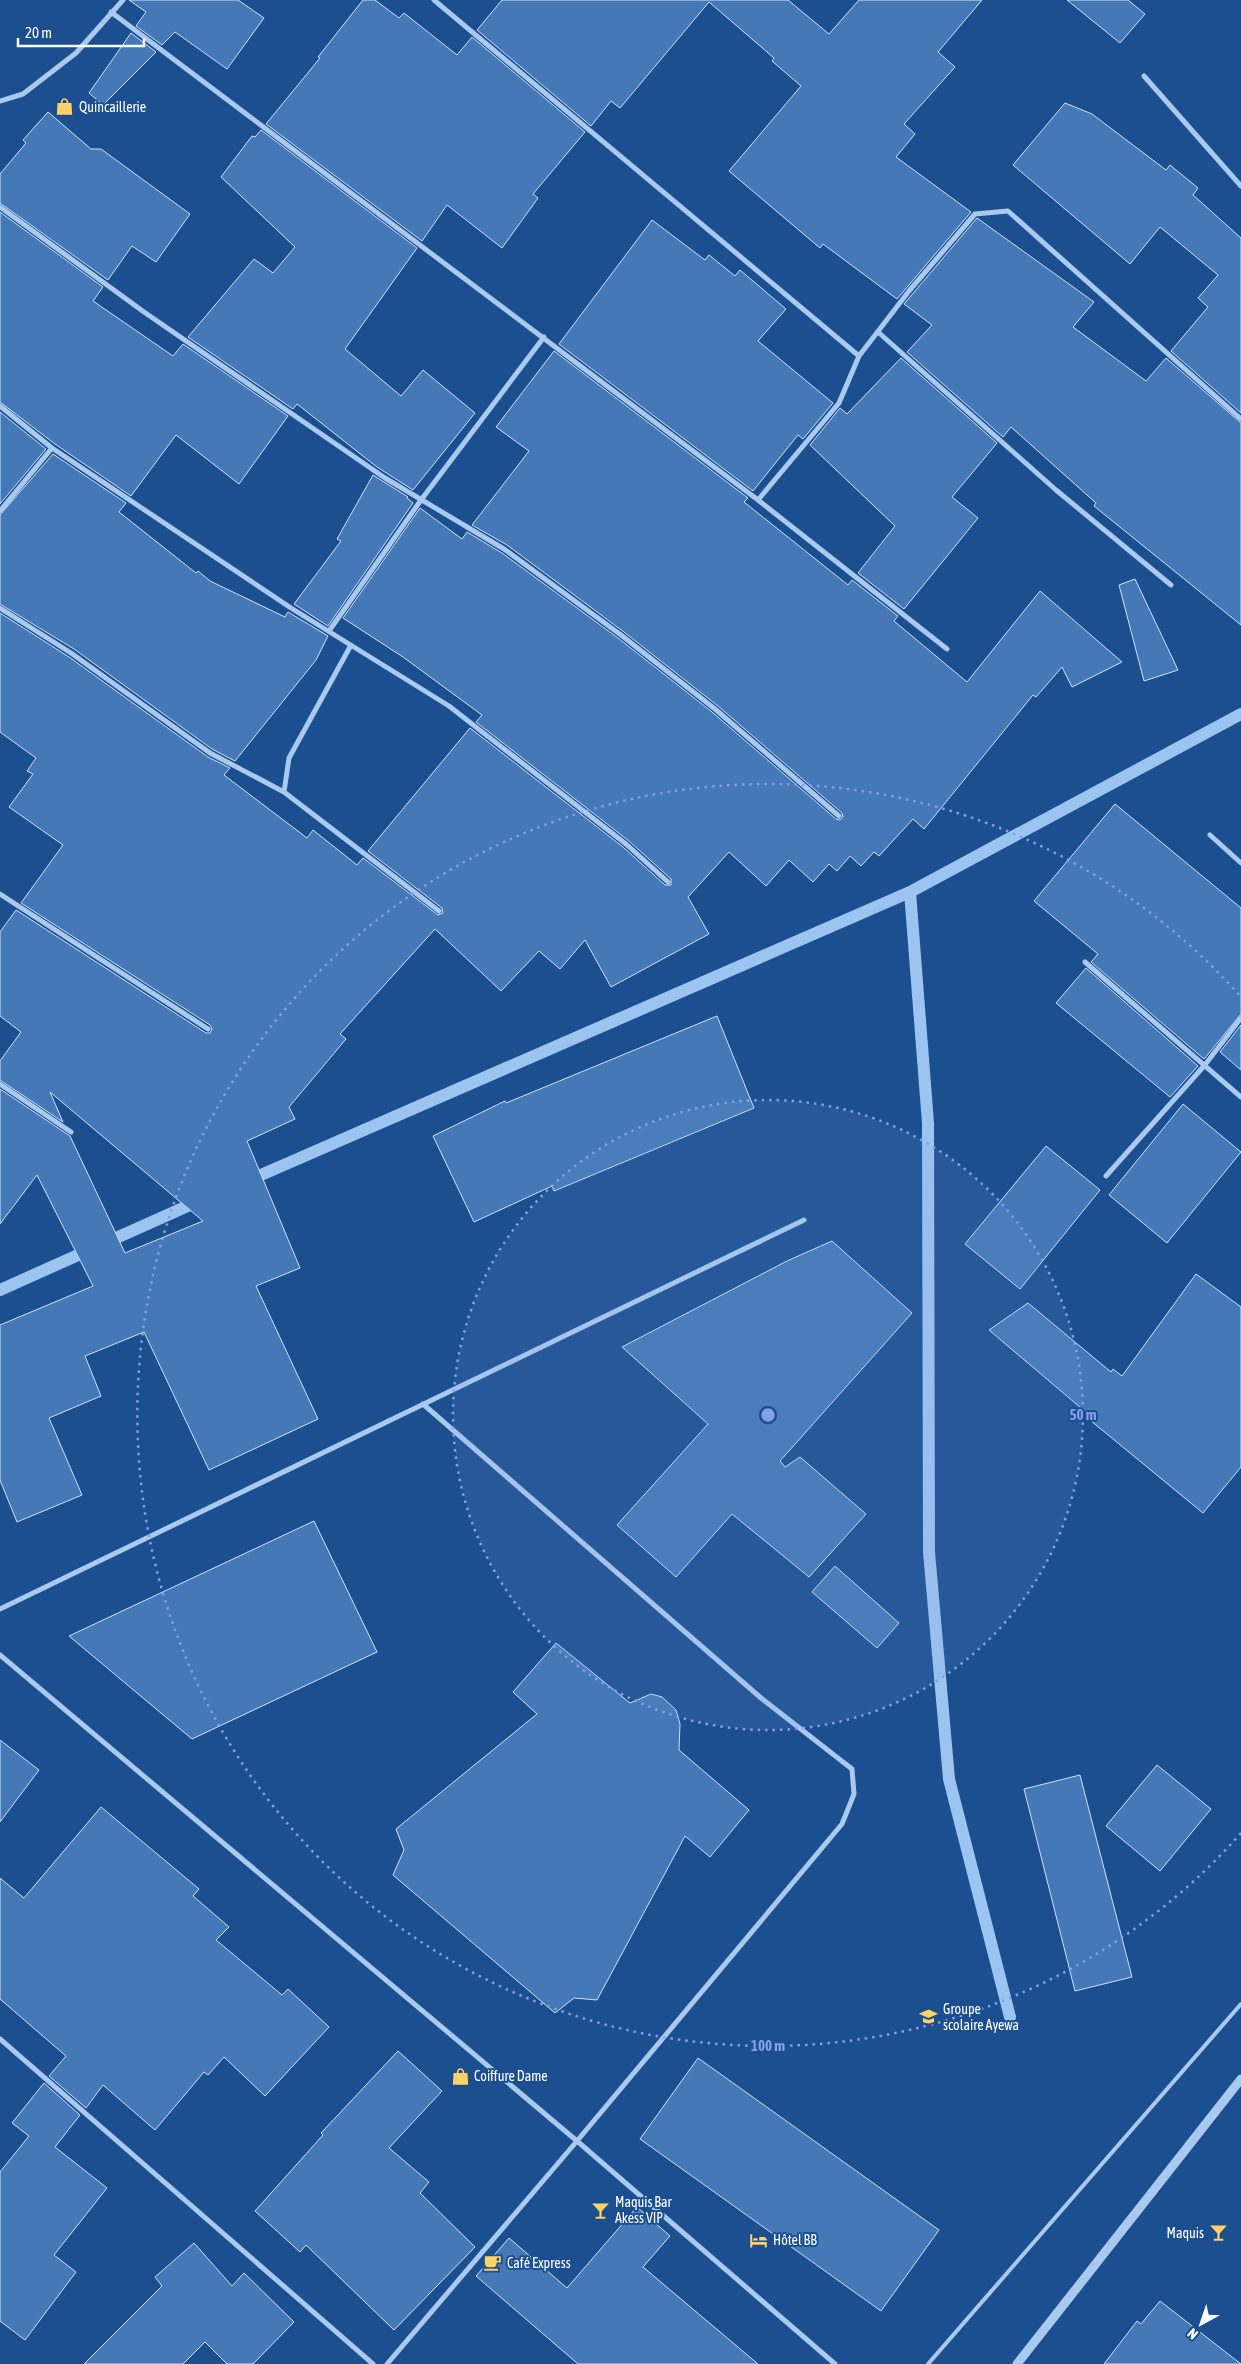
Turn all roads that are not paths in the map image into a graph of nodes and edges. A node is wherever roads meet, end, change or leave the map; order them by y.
1 (124, 0) edge
2 (434, 0) edge
3 (111, 12) junction
4 (1144, 76) dead end
5 (0, 101) edge
6 (1241, 186) edge
7 (0, 207) edge
8 (878, 332) junction
9 (544, 337) junction
10 (859, 356) junction
11 (0, 406) edge
12 (1241, 418) edge
13 (52, 448) junction
14 (421, 500) junction
15 (758, 500) junction
16 (0, 511) edge
17 (1171, 585) dead end
18 (0, 608) edge
19 (329, 631) junction
20 (351, 644) junction
21 (947, 649) dead end
22 (284, 792) junction
23 (839, 816) dead end
24 (1210, 834) dead end
25 (1241, 863) edge
26 (668, 882) dead end
27 (0, 894) edge
28 (439, 910) dead end
29 (1085, 962) dead end
30 (1241, 1018) edge
31 (208, 1029) dead end
32 (1204, 1066) junction
33 (0, 1084) edge
34 (1241, 1097) edge
35 (71, 1132) dead end
36 (1106, 1176) dead end
37 (804, 1220) dead end
38 (423, 1404) junction
39 (0, 1609) edge
40 (0, 1655) edge
41 (1241, 2004) edge
42 (0, 2039) edge
43 (1241, 2079) edge
44 (577, 2141) junction
45 (373, 2364) edge
46 (387, 2364) edge
47 (835, 2364) edge
48 (928, 2364) edge
49 (1017, 2364) edge

1 - 3 street
2 - 10 street
3 - 5 street
3 - 9 street
4 - 6 street
7 - 14 street
8 - 10 street
8 - 12 street
8 - 17 street
9 - 14 street
9 - 15 street
10 - 15 street
11 - 13 street
13 - 16 street
13 - 19 street
14 - 19 street
14 - 23 street
15 - 21 street
18 - 22 street
19 - 20 street
20 - 22 street
20 - 26 street
22 - 28 street
24 - 25 street
27 - 31 street
29 - 32 street
30 - 32 street
32 - 34 street
32 - 36 street
33 - 35 street
37 - 38 street
38 - 39 street
38 - 44 street
40 - 44 street
41 - 48 lane
42 - 45 street
43 - 49 street
44 - 46 street
44 - 47 street

